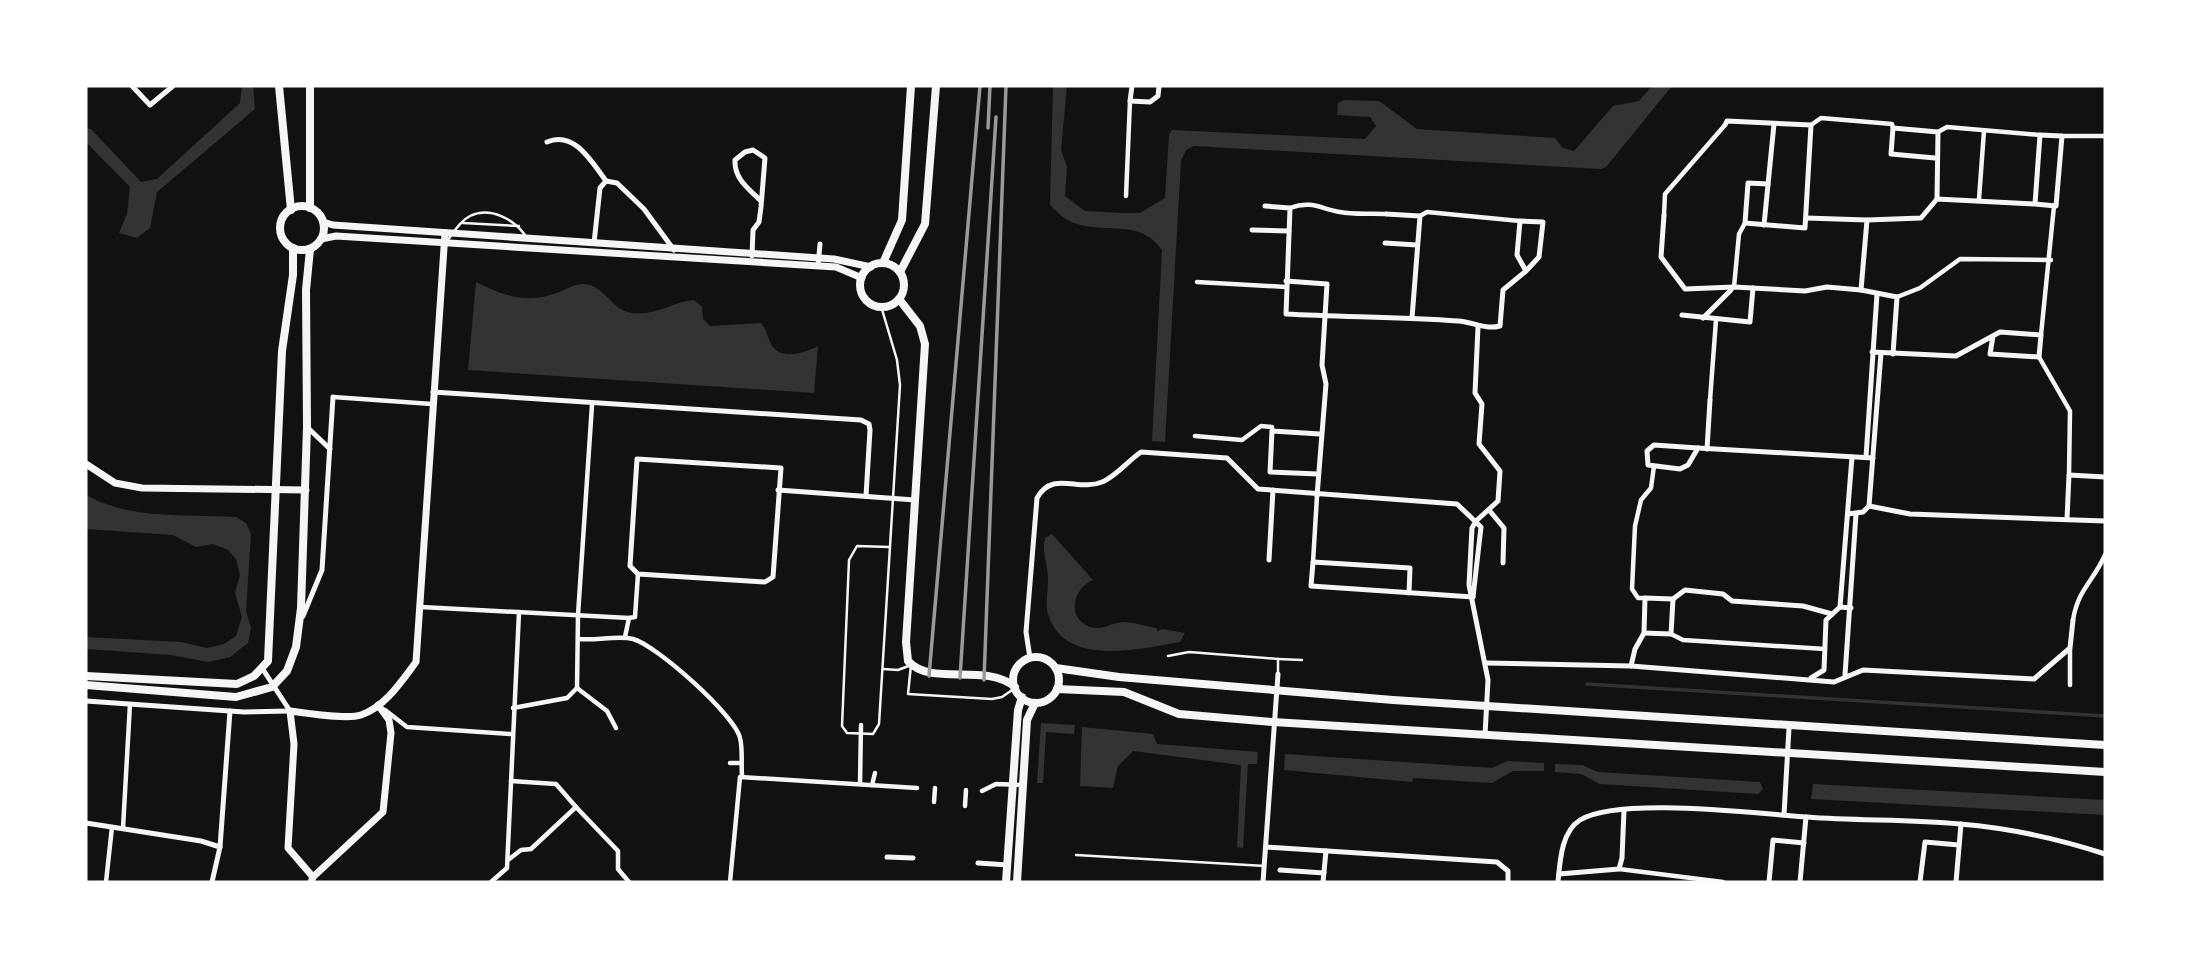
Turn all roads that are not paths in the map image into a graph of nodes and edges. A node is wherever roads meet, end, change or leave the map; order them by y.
1 (132, 86) edge
2 (173, 86) edge
3 (279, 86) edge
4 (310, 86) edge
5 (911, 86) edge
6 (936, 86) edge
7 (1132, 86) edge
8 (1159, 86) edge
9 (1130, 101) junction
10 (1774, 124) junction
11 (1725, 125) joint
12 (1811, 125) junction
13 (1893, 128) junction
14 (1984, 131) junction
15 (1938, 132) junction
16 (2040, 135) junction
17 (2062, 136) junction
18 (2105, 136) edge
19 (547, 142) dead end
20 (1935, 158) junction
21 (606, 181) junction
22 (1768, 184) junction
23 (1126, 196) dead end
24 (1937, 199) junction
25 (1979, 199) junction
26 (761, 201) junction
27 (2035, 204) junction
28 (1265, 206) dead end
29 (2055, 206) junction
30 (310, 208) junction
31 (1290, 208) junction
32 (290, 210) junction
33 (1386, 214) joint
34 (1664, 215) joint
35 (1420, 216) junction
36 (1806, 218) junction
37 (1867, 220) junction
38 (1520, 221) junction
39 (323, 222) junction
40 (460, 223) junction
41 (1745, 223) junction
42 (1764, 225) junction
43 (519, 226) junction
44 (1252, 230) dead end
45 (1289, 231) junction
46 (449, 233) junction
47 (527, 238) junction
48 (321, 239) junction
49 (445, 243) junction
50 (594, 243) junction
51 (1385, 243) dead end
52 (820, 244) dead end
53 (1417, 246) junction
54 (293, 248) junction
55 (537, 248) junction
56 (310, 249) junction
57 (674, 253) junction
58 (752, 253) junction
59 (704, 254) junction
60 (2051, 260) junction
61 (751, 262) junction
62 (818, 262) junction
63 (883, 263) junction
64 (871, 267) junction
65 (1525, 271) junction
66 (900, 272) junction
67 (862, 278) junction
68 (1197, 282) dead end
69 (1286, 284) junction
70 (1753, 288) junction
71 (1732, 289) junction
72 (1861, 290) junction
73 (1877, 294) junction
74 (1897, 297) junction
75 (899, 299) junction
76 (881, 306) junction
77 (1325, 316) junction
78 (1682, 316) dead end
79 (1412, 318) junction
80 (1703, 318) junction
81 (1716, 320) junction
82 (1478, 327) junction
83 (2041, 335) junction
84 (1993, 337) junction
85 (1872, 352) junction
86 (1881, 353) junction
87 (1893, 355) junction
88 (2039, 357) junction
89 (433, 392) junction
90 (333, 397) joint
91 (1710, 400) joint
92 (432, 404) junction
93 (592, 405) junction
94 (307, 427) junction
95 (1272, 431) junction
96 (1320, 434) junction
97 (1195, 436) dead end
98 (1698, 448) junction
99 (330, 449) junction
100 (1707, 449) junction
101 (1852, 457) junction
102 (1869, 457) junction
103 (86, 464) edge
104 (1654, 466) junction
105 (1318, 474) junction
106 (2069, 475) junction
107 (2105, 477) edge
108 (276, 490) junction
109 (306, 490) junction
110 (1273, 490) junction
111 (778, 491) junction
112 (866, 496) junction
113 (1317, 496) junction
114 (893, 498) junction
115 (915, 500) junction
116 (1869, 506) junction
117 (1489, 510) junction
118 (1856, 513) junction
119 (1848, 514) junction
120 (2067, 519) junction
121 (1476, 521) junction
122 (2105, 521) edge
123 (889, 547) junction
124 (2105, 555) edge
125 (1269, 560) dead end
126 (1313, 562) junction
127 (1503, 563) dead end
128 (638, 574) junction
129 (1409, 593) junction
130 (1474, 597) junction
131 (1645, 598) junction
132 (1673, 599) junction
133 (421, 607) junction
134 (1840, 607) junction
135 (1851, 608) junction
136 (519, 611) junction
137 (1832, 614) junction
138 (578, 615) junction
139 (629, 618) junction
140 (2073, 620) joint
141 (299, 625) junction
142 (1644, 633) junction
143 (1671, 634) junction
144 (625, 637) junction
145 (579, 639) junction
146 (2070, 648) junction
147 (1825, 649) junction
148 (1168, 656) dead end
149 (1030, 658) junction
150 (1278, 659) junction
151 (1301, 660) dead end
152 (1486, 663) junction
153 (911, 665) junction
154 (1631, 666) junction
155 (262, 668) junction
156 (1056, 668) junction
157 (883, 669) junction
158 (1016, 671) junction
159 (1278, 674) joint
160 (1845, 675) junction
161 (86, 676) edge
162 (999, 677) junction
163 (1811, 678) junction
164 (86, 685) edge
165 (2070, 685) dead end
166 (272, 687) junction
167 (1015, 687) junction
168 (577, 688) junction
169 (1058, 689) junction
170 (1276, 691) junction
171 (1022, 697) junction
172 (86, 701) edge
173 (1035, 703) junction
174 (130, 704) junction
175 (378, 705) junction
176 (1487, 706) junction
177 (513, 708) junction
178 (230, 711) junction
179 (290, 711) junction
180 (1273, 722) junction
181 (860, 725) dead end
182 (616, 728) dead end
183 (1789, 728) junction
184 (511, 734) junction
185 (860, 735) junction
186 (1485, 735) junction
187 (2105, 746) edge
188 (1787, 754) junction
189 (730, 762) dead end
190 (741, 762) junction
191 (2105, 772) edge
192 (875, 773) dead end
193 (741, 776) junction
194 (511, 781) junction
195 (859, 784) junction
196 (1013, 784) junction
197 (872, 785) junction
198 (1023, 785) junction
199 (917, 788) dead end
200 (935, 789) dead end
201 (966, 790) dead end
202 (982, 791) dead end
203 (934, 802) dead end
204 (965, 806) dead end
205 (576, 807) junction
206 (1625, 810) junction
207 (1784, 815) junction
208 (1806, 817) junction
209 (86, 823) edge
210 (1961, 824) junction
211 (112, 826) junction
212 (124, 828) junction
213 (1804, 843) junction
214 (1959, 845) junction
215 (220, 847) junction
216 (1266, 847) junction
217 (1326, 851) junction
218 (2105, 854) edge
219 (1076, 855) dead end
220 (887, 857) dead end
221 (913, 858) dead end
222 (507, 860) junction
223 (978, 863) dead end
224 (1007, 865) junction
225 (1018, 866) junction
226 (1265, 866) junction
227 (1619, 869) junction
228 (1280, 870) dead end
229 (1324, 873) junction
230 (1559, 874) junction
231 (312, 879) edge
232 (106, 882) edge
233 (212, 882) edge
234 (491, 882) edge
235 (629, 882) edge
236 (730, 882) edge
237 (1006, 882) edge
238 (1017, 882) edge
239 (1264, 882) edge
240 (1323, 882) edge
241 (1508, 882) edge
242 (1558, 882) edge
243 (1723, 882) edge
244 (1769, 882) edge
245 (1800, 882) edge
246 (1920, 882) edge
247 (1956, 882) edge

1 - 2 street
3 - 32 main road
4 - 30 main road
5 - 63 main road
6 - 66 main road
7 - 9 street
8 - 9 street
9 - 23 street
10 - 11 street
10 - 12 street
10 - 22 street
11 - 34 street
12 - 13 street
12 - 36 street
13 - 15 street
13 - 20 street
14 - 15 street
14 - 16 street
14 - 25 street
15 - 20 street
16 - 17 street
16 - 27 street
17 - 18 street
17 - 29 street
19 - 21 street
20 - 24 street
21 - 50 street
21 - 57 street
22 - 41 street
22 - 42 street
24 - 25 street
24 - 37 street
25 - 27 street
26 - 26 street
26 - 58 street
27 - 29 street
28 - 31 street
29 - 60 street
30 - 32 main road
30 - 39 main road
31 - 33 street
31 - 45 street
32 - 54 main road
33 - 35 street
34 - 71 street
35 - 38 street
35 - 53 street
36 - 37 street
36 - 42 street
37 - 72 street
38 - 65 street
38 - 65 street
39 - 46 street
39 - 48 main road
40 - 43 lane
40 - 43 lane
40 - 46 lane
41 - 42 street
41 - 71 street
43 - 47 lane
44 - 45 street
45 - 69 street
46 - 47 street
46 - 49 street
47 - 50 street
47 - 55 lane
48 - 49 street
48 - 56 main road
49 - 55 street
49 - 89 street
50 - 57 street
51 - 53 street
52 - 62 street
53 - 79 street
54 - 56 main road
54 - 108 main road
55 - 57 street
56 - 94 main road
57 - 59 street
58 - 59 street
58 - 61 street
58 - 62 street
59 - 61 street
60 - 74 street
60 - 83 street
61 - 62 street
62 - 64 street
62 - 67 street
63 - 64 main road
63 - 66 main road
64 - 67 main road
65 - 82 street
66 - 75 main road
67 - 76 main road
68 - 69 street
69 - 77 street
69 - 77 street
70 - 71 street
70 - 72 street
70 - 81 street
71 - 80 street
72 - 73 street
73 - 74 street
73 - 85 street
74 - 87 street
75 - 76 main road
75 - 115 main road
76 - 114 lane
77 - 79 street
77 - 96 street
78 - 80 street
79 - 82 street
80 - 81 street
81 - 91 street
82 - 117 street
83 - 84 street
83 - 88 street
84 - 87 street
84 - 88 street
85 - 86 street
85 - 102 street
86 - 87 street
86 - 102 street
88 - 106 street
89 - 92 street
89 - 93 street
90 - 92 street
90 - 99 street
91 - 100 street
92 - 133 street
93 - 112 street
93 - 138 street
94 - 99 street
94 - 109 main road
95 - 96 street
95 - 97 street
95 - 105 street
96 - 105 street
98 - 100 street
98 - 104 street
98 - 104 street
99 - 141 street
100 - 101 street
101 - 102 street
101 - 119 street
102 - 116 street
103 - 108 street
104 - 131 street
105 - 113 street
106 - 107 street
106 - 120 street
108 - 109 street
108 - 155 main road
109 - 141 main road
110 - 113 street
110 - 125 street
110 - 149 street
111 - 112 street
111 - 128 street
111 - 128 street
112 - 114 street
113 - 121 street
113 - 126 street
114 - 115 street
114 - 123 lane
115 - 153 main road
116 - 118 street
116 - 120 street
117 - 121 street
117 - 127 street
118 - 119 street
118 - 135 street
119 - 134 street
120 - 122 street
121 - 130 street
123 - 157 lane
123 - 185 lane
124 - 140 street
126 - 129 street
126 - 129 street
128 - 139 street
129 - 130 street
130 - 152 street
131 - 132 street
131 - 142 street
132 - 137 street
132 - 143 street
133 - 136 street
133 - 175 street
134 - 135 street
134 - 137 street
135 - 160 street
136 - 138 street
136 - 177 street
137 - 147 street
138 - 139 street
138 - 145 street
139 - 144 street
140 - 146 street
141 - 166 main road
142 - 143 street
142 - 154 street
143 - 147 street
144 - 145 street
144 - 190 street
145 - 168 street
146 - 160 street
146 - 165 street
147 - 163 street
148 - 150 lane
149 - 156 main road
149 - 158 main road
150 - 151 lane
150 - 159 lane
152 - 154 street
152 - 176 street
153 - 157 lane
153 - 162 main road
153 - 167 lane
154 - 163 street
155 - 161 main road
155 - 166 street
156 - 169 main road
156 - 170 main road
157 - 185 lane
158 - 162 main road
158 - 167 main road
159 - 170 street
160 - 163 street
162 - 167 main road
164 - 166 main road
166 - 179 street
167 - 171 main road
168 - 177 street
168 - 182 street
169 - 173 main road
169 - 180 main road
170 - 176 main road
170 - 180 street
171 - 173 main road
171 - 196 main road
172 - 174 street
173 - 198 main road
174 - 178 street
174 - 212 street
175 - 179 street
175 - 184 street
175 - 231 street
176 - 183 main road
176 - 186 street
177 - 184 street
178 - 179 street
178 - 215 street
179 - 231 street
180 - 186 main road
180 - 216 street
181 - 185 street
183 - 187 main road
183 - 188 street
184 - 194 street
185 - 195 street
186 - 188 main road
188 - 191 main road
188 - 207 street
189 - 190 street
190 - 193 street
192 - 197 street
193 - 195 street
193 - 236 street
194 - 205 street
194 - 222 street
195 - 197 street
196 - 198 street
196 - 202 street
196 - 224 main road
197 - 199 street
198 - 225 main road
200 - 203 street
201 - 204 street
205 - 222 street
205 - 235 street
206 - 207 street
206 - 227 street
206 - 230 street
207 - 208 street
208 - 210 street
208 - 213 street
209 - 211 street
210 - 214 street
210 - 218 street
211 - 212 street
211 - 232 street
212 - 215 street
213 - 244 street
213 - 245 street
214 - 246 street
214 - 247 street
215 - 233 street
216 - 217 street
216 - 226 street
217 - 229 street
217 - 241 street
219 - 226 lane
220 - 221 street
222 - 234 street
223 - 224 street
224 - 225 street
224 - 237 main road
225 - 238 main road
226 - 239 street
227 - 230 street
227 - 243 street
228 - 229 street
229 - 240 street
230 - 242 street

